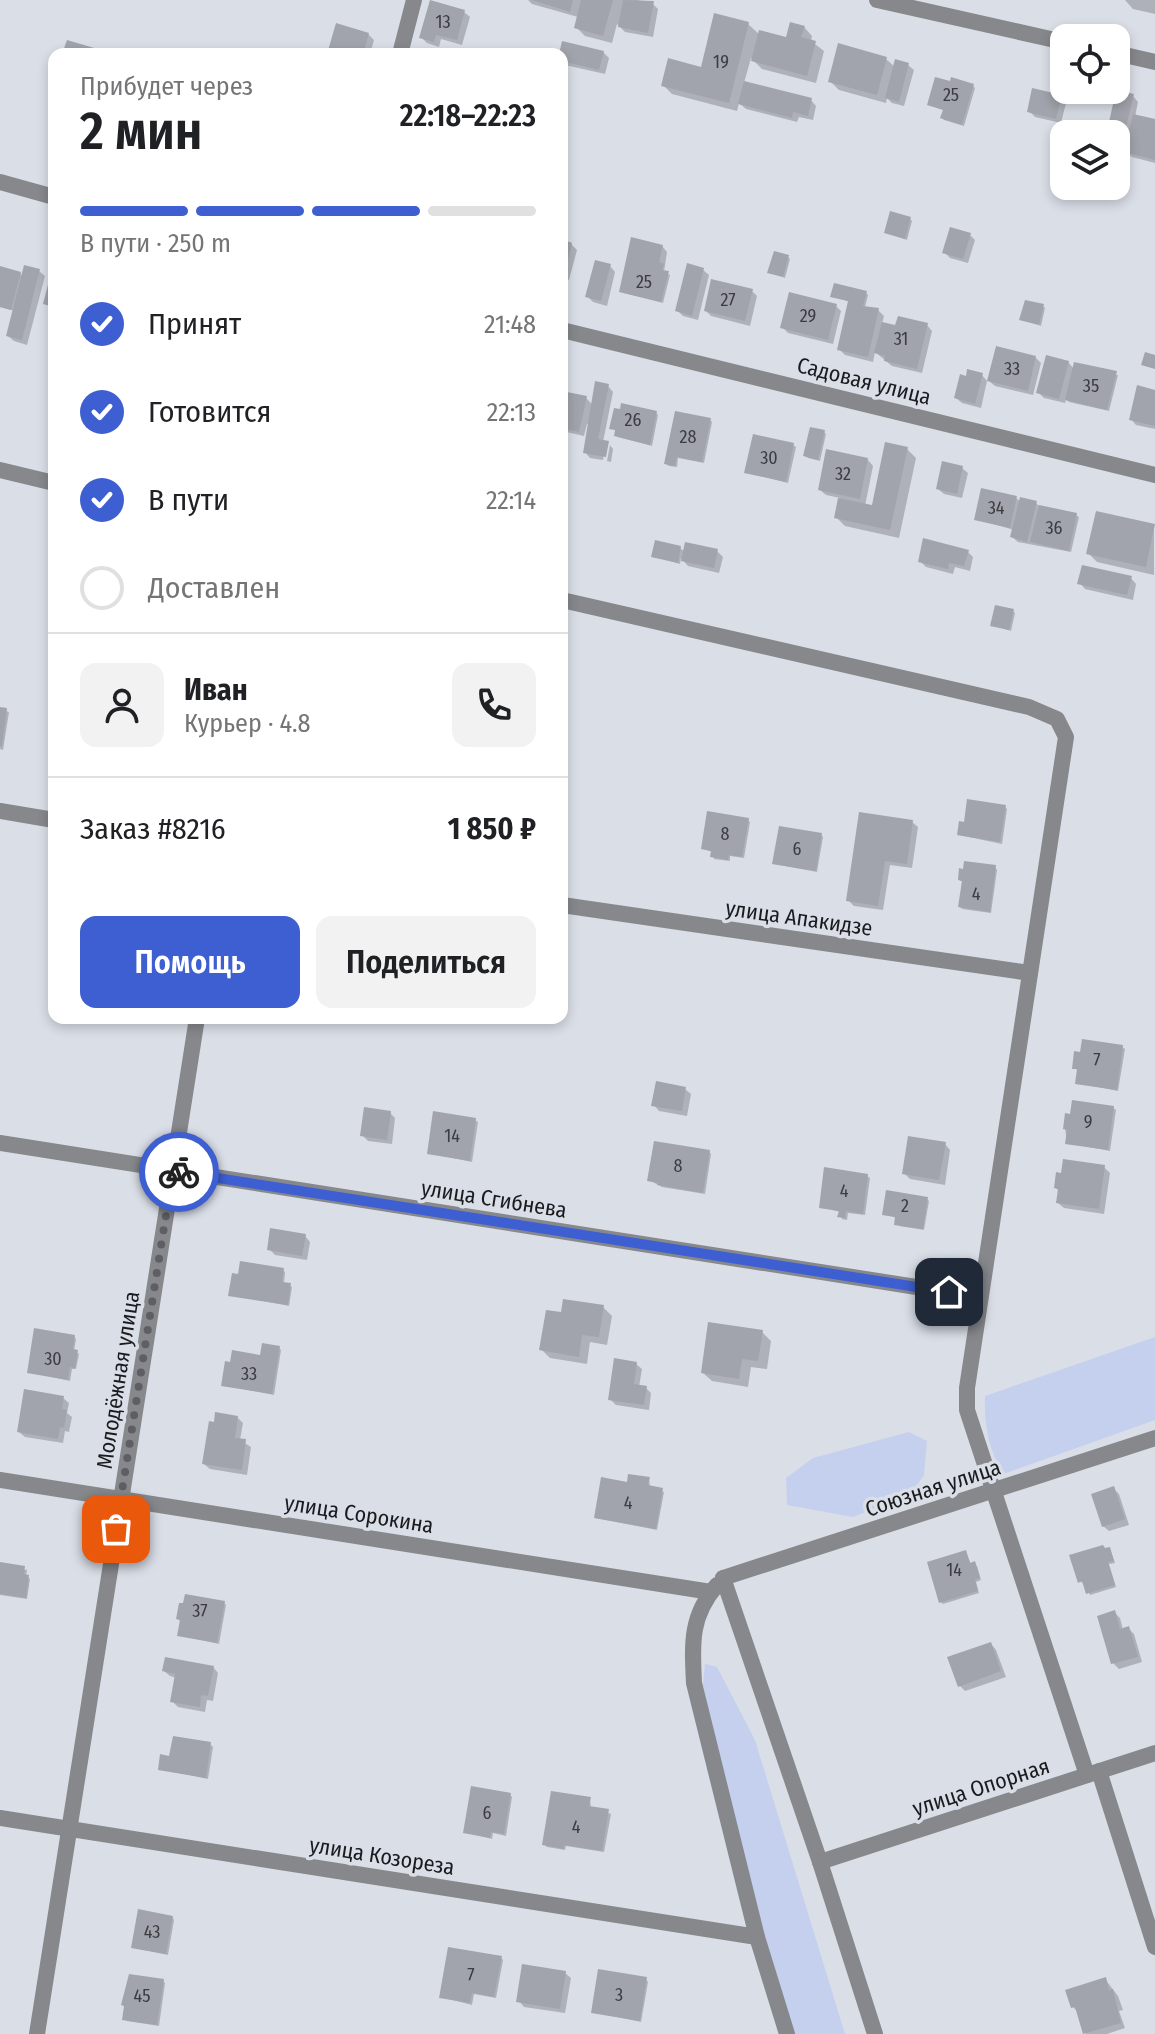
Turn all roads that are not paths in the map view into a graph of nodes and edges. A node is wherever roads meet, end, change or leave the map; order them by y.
1 (414, 0) edge
2 (877, 0) edge
3 (1050, 39) edge
4 (402, 48) edge
5 (1130, 56) edge
6 (1155, 62) edge
7 (0, 182) edge
8 (48, 195) edge
9 (568, 331) edge
10 (0, 470) edge
11 (1155, 475) edge
12 (48, 482) edge
13 (568, 601) edge
14 (0, 811) edge
15 (48, 819) edge
16 (568, 906) edge
17 (1030, 973) junction
18 (196, 1024) edge
19 (0, 1143) edge
20 (173, 1171) junction
21 (980, 1297) junction
22 (1155, 1438) edge
23 (0, 1480) edge
24 (994, 1492) junction
25 (121, 1499) junction
26 (723, 1578) junction
27 (711, 1592) junction
28 (1155, 1753) edge
29 (1093, 1773) junction
30 (0, 1818) edge
31 (69, 1829) junction
32 (820, 1862) junction
33 (757, 1937) junction
34 (1155, 1947) edge
35 (37, 2034) edge
36 (787, 2034) edge
37 (875, 2034) edge

1 - 4 street
2 - 3 street
5 - 6 street
7 - 8 street
9 - 11 street, Садовая улица
10 - 12 street
13 - 17 street
14 - 15 street
16 - 17 street, улица Апакидзе
17 - 21 street
18 - 20 street, Молодёжная улица
19 - 20 street, улица Сгибнева
20 - 21 street, улица Сгибнева
20 - 25 street, Молодёжная улица
21 - 24 street
22 - 24 street, Союзная улица
23 - 25 street, улица Сорокина
24 - 26 street, Союзная улица
24 - 29 street
25 - 27 street, улица Сорокина
25 - 31 street, Молодёжная улица
26 - 27 street
26 - 32 street
27 - 33 street
28 - 29 street, улица Опорная
29 - 32 street, улица Опорная
29 - 34 street
30 - 31 street, улица Козореза
31 - 33 street, улица Козореза
31 - 35 street, Молодёжная улица
32 - 37 street
33 - 36 street

